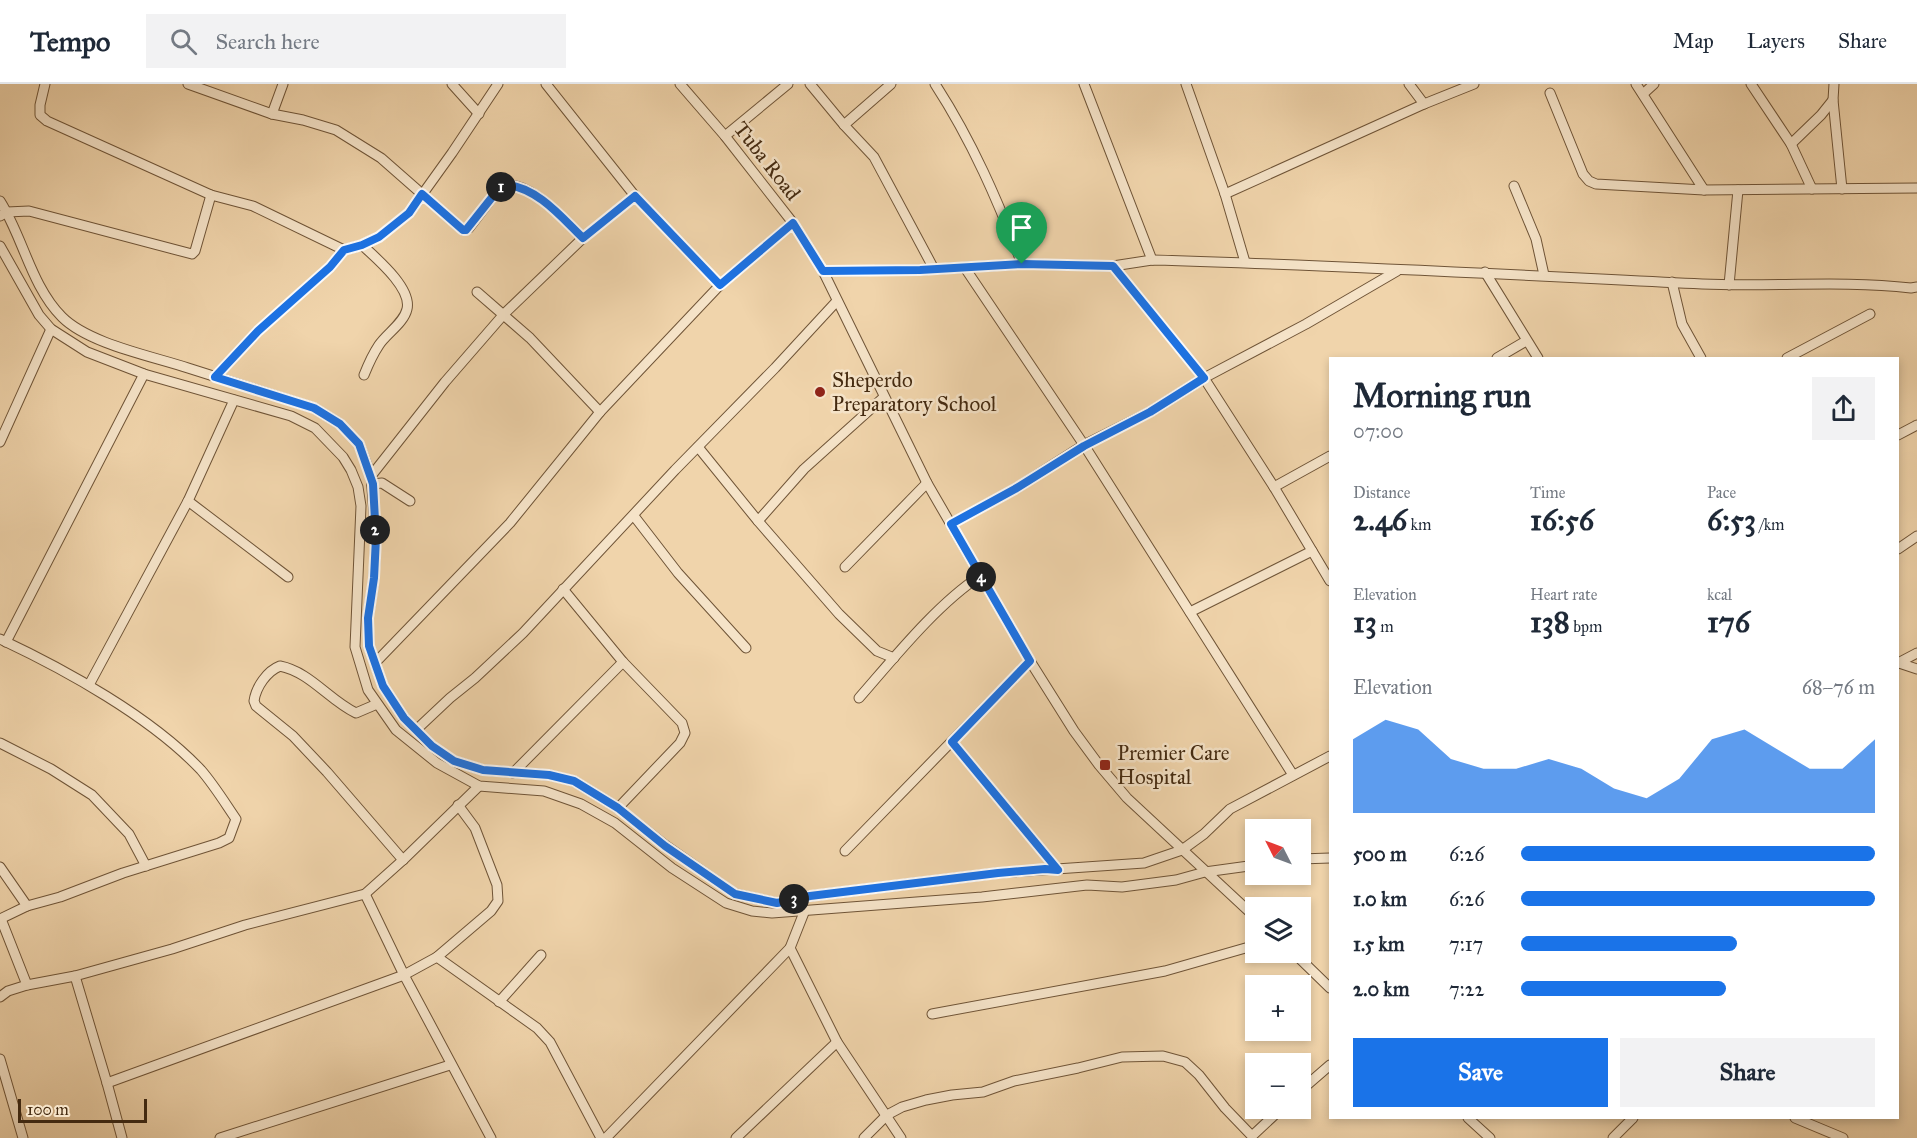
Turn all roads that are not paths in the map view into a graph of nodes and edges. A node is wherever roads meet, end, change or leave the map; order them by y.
1 (45, 84) edge
2 (188, 84) edge
3 (283, 84) edge
4 (452, 84) edge
5 (498, 84) edge
6 (546, 84) edge
7 (680, 84) edge
8 (788, 84) edge
9 (810, 84) edge
10 (891, 84) edge
11 (935, 84) edge
12 (1084, 84) edge
13 (1186, 84) edge
14 (1409, 84) edge
15 (1474, 84) edge
16 (1636, 84) edge
17 (1654, 84) edge
18 (1751, 84) edge
19 (1834, 84) edge
20 (1550, 93) dead end
21 (1643, 94) junction
22 (1833, 100) junction
23 (1424, 104) junction
24 (272, 114) junction
25 (479, 114) junction
26 (844, 125) junction
27 (725, 136) junction
28 (1791, 144) junction
29 (1514, 186) dead end
30 (1917, 188) edge
31 (1812, 189) junction
32 (1842, 189) junction
33 (1704, 190) junction
34 (1738, 190) junction
35 (422, 194) junction
36 (1226, 194) junction
37 (211, 195) junction
38 (635, 196) junction
39 (0, 201) edge
40 (3, 215) edge
41 (793, 223) junction
42 (583, 238) junction
43 (362, 245) junction
44 (0, 246) edge
45 (344, 250) junction
46 (1152, 260) junction
47 (1245, 262) junction
48 (1022, 264) junction
49 (1113, 266) junction
50 (965, 268) junction
51 (934, 269) junction
52 (1398, 270) junction
53 (823, 271) junction
54 (1485, 272) junction
55 (1544, 275) junction
56 (1672, 282) junction
57 (720, 285) junction
58 (1729, 285) junction
59 (1914, 287) edge
60 (477, 292) dead end
61 (1917, 299) edge
62 (836, 302) junction
63 (504, 314) junction
64 (1870, 314) dead end
65 (51, 329) junction
66 (1526, 341) junction
67 (1499, 357) edge
68 (1537, 357) edge
69 (1700, 357) edge
70 (1789, 357) edge
71 (144, 374) junction
72 (364, 375) dead end
73 (215, 377) junction
74 (1204, 378) junction
75 (884, 398) junction
76 (234, 400) junction
77 (600, 412) junction
78 (1917, 425) edge
79 (1899, 434) edge
80 (0, 442) edge
81 (1084, 446) junction
82 (698, 447) junction
83 (1329, 457) edge
84 (372, 480) junction
85 (927, 483) junction
86 (1274, 488) junction
87 (188, 501) junction
88 (410, 501) dead end
89 (634, 516) junction
90 (758, 521) junction
91 (951, 524) junction
92 (1917, 536) edge
93 (1899, 548) edge
94 (1312, 551) junction
95 (845, 567) dead end
96 (980, 576) junction
97 (288, 577) dead end
98 (1329, 579) edge
99 (562, 589) junction
100 (1190, 612) junction
101 (3, 640) edge
102 (746, 648) dead end
103 (1917, 652) edge
104 (894, 658) junction
105 (1030, 661) junction
106 (623, 662) junction
107 (1899, 662) edge
108 (375, 663) junction
109 (1899, 663) edge
110 (1917, 669) edge
111 (89, 686) junction
112 (859, 698) dead end
113 (377, 704) junction
114 (416, 730) junction
115 (952, 742) junction
116 (0, 743) edge
117 (1329, 757) edge
118 (513, 773) junction
119 (1293, 775) junction
120 (479, 786) junction
121 (458, 805) junction
122 (618, 808) junction
123 (1182, 850) junction
124 (845, 851) dead end
125 (1329, 858) edge
126 (1311, 859) edge
127 (403, 860) junction
128 (146, 866) junction
129 (0, 867) edge
130 (1245, 867) edge
131 (1058, 870) junction
132 (1205, 872) junction
133 (364, 894) junction
134 (27, 906) junction
135 (1245, 908) edge
136 (805, 910) junction
137 (0, 919) edge
138 (790, 948) junction
139 (1245, 948) edge
140 (541, 955) dead end
141 (438, 957) junction
142 (1304, 963) edge
143 (404, 975) junction
144 (75, 976) junction
145 (27, 985) junction
146 (1329, 987) edge
147 (0, 997) edge
148 (499, 1002) junction
149 (932, 1014) dead end
150 (837, 1042) junction
151 (0, 1059) edge
152 (450, 1065) junction
153 (1329, 1066) edge
154 (1311, 1081) edge
155 (107, 1083) junction
156 (887, 1115) junction
157 (1271, 1119) edge
158 (1469, 1119) edge
159 (1632, 1119) edge
160 (1797, 1119) edge
161 (1253, 1137) edge
162 (1839, 1137) edge
163 (23, 1138) edge
164 (122, 1138) edge
165 (220, 1138) edge
166 (491, 1138) edge
167 (601, 1138) edge
168 (606, 1138) edge
169 (736, 1138) edge
170 (864, 1138) edge
171 (901, 1138) edge
172 (1490, 1138) edge
173 (1613, 1138) edge

1 - 37 street
2 - 24 street
3 - 24 street
4 - 25 street
5 - 25 street
6 - 38 street
7 - 27 street, Tuba Road
8 - 27 street
9 - 26 street
10 - 26 street
11 - 48 street
12 - 46 street
13 - 36 street
14 - 23 street
15 - 23 street
16 - 21 street
17 - 21 street
18 - 28 street
19 - 22 street
20 - 33 street
21 - 33 street
22 - 28 street
22 - 32 street
23 - 36 street
24 - 35 street
25 - 35 street
26 - 51 street
27 - 41 street, Tuba Road
28 - 31 street
29 - 55 street
30 - 32 street
31 - 32 street
31 - 34 street
33 - 34 street
34 - 58 street
35 - 42 street
35 - 43 street
36 - 47 street
37 - 40 street
37 - 45 street
38 - 42 street
38 - 57 street
39 - 40 street
40 - 73 street
41 - 53 street, Tuba Road
41 - 57 street
42 - 63 street
43 - 45 street
43 - 72 street
44 - 65 street
45 - 73 street
46 - 47 street
46 - 49 street
47 - 52 street
48 - 49 street
48 - 50 street
49 - 74 street
50 - 51 street
50 - 81 street
51 - 53 street
52 - 54 street
52 - 74 street
53 - 62 street, Tuba Road
54 - 55 street
54 - 66 street
55 - 56 street
56 - 58 street
56 - 69 street
57 - 77 street
58 - 59 street
59 - 61 street
60 - 63 street
62 - 75 street, Tuba Road
62 - 82 street
63 - 77 street
63 - 84 street
64 - 70 street
65 - 71 street
65 - 80 street
66 - 67 street
66 - 68 street
71 - 76 street
71 - 101 street
73 - 84 street
74 - 81 street
74 - 86 street
75 - 85 street, Tuba Road
75 - 90 street
76 - 87 street
76 - 113 street
77 - 108 street
78 - 79 street
81 - 91 street
81 - 100 street
82 - 89 street
82 - 90 street
83 - 86 street
84 - 88 street
84 - 108 street
85 - 91 street, Tuba Road
85 - 95 street
86 - 94 street
87 - 97 street
87 - 111 street
89 - 99 street
89 - 102 street
90 - 104 street
91 - 96 street, Tuba Road
92 - 93 street
94 - 98 street
94 - 100 street
96 - 104 street
96 - 105 street, Tuba Road
99 - 106 street
99 - 114 street
100 - 119 street
101 - 111 street
103 - 107 street
104 - 112 street
105 - 115 street
105 - 123 street, Tuba Road
106 - 118 street
106 - 122 street
108 - 114 street
109 - 110 street
111 - 128 street
113 - 120 street
113 - 127 street
114 - 118 street
115 - 124 street
115 - 131 street
116 - 128 street
117 - 119 street
118 - 122 street
119 - 123 street
120 - 121 street
120 - 136 street
121 - 127 street
121 - 141 street
122 - 131 street
123 - 131 street
123 - 132 street, Tuba Road
125 - 126 street
127 - 133 street
128 - 134 street
129 - 134 street
130 - 132 street
132 - 135 street, Tuba Road
132 - 136 street
133 - 143 street
133 - 144 street
134 - 137 street
136 - 138 street
137 - 145 street
138 - 150 street
138 - 168 street
139 - 149 street
140 - 148 street
141 - 143 street
141 - 148 street
142 - 146 street
143 - 152 street
143 - 155 street
144 - 145 street
144 - 155 street
145 - 147 street
148 - 167 street
150 - 156 street
150 - 169 street
151 - 163 street
152 - 165 street
152 - 166 street
153 - 154 street
155 - 164 street
156 - 161 street
156 - 170 street
156 - 171 street
157 - 161 street
158 - 172 street
159 - 173 street
160 - 162 street

